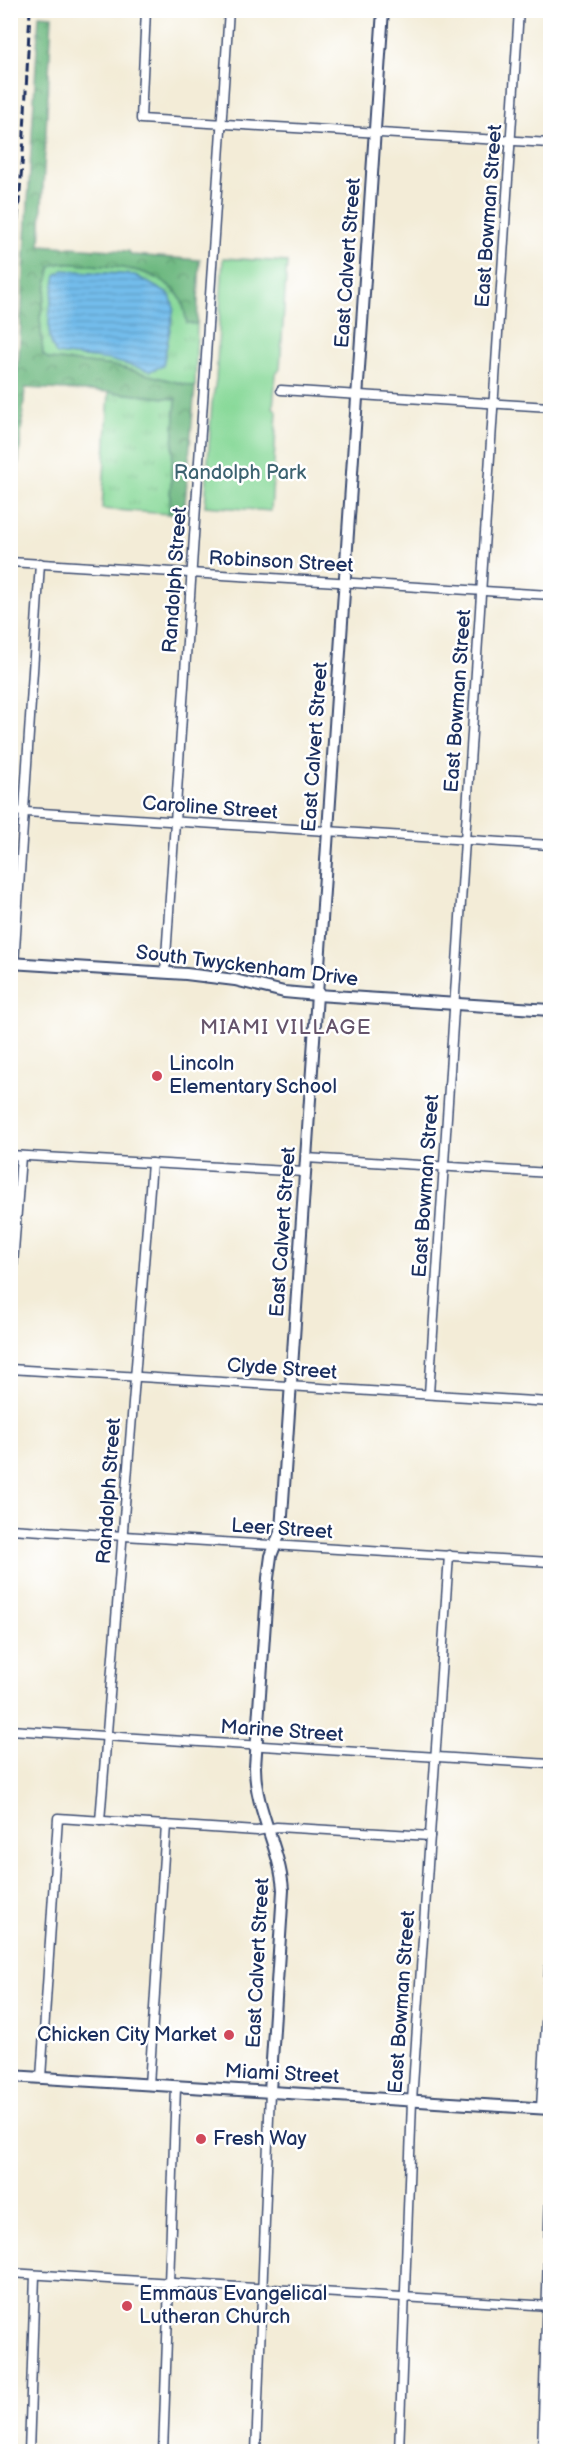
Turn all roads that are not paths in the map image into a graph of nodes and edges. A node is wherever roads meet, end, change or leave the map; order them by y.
1 (146, 10) edge
2 (229, 10) edge
3 (383, 10) edge
4 (519, 10) edge
5 (222, 122) junction
6 (375, 132) junction
7 (510, 141) junction
8 (550, 143) edge
9 (282, 390) dead end
10 (357, 394) junction
11 (494, 403) junction
12 (550, 407) edge
13 (10, 562) edge
14 (40, 563) junction
15 (191, 573) junction
16 (344, 582) junction
17 (482, 590) junction
18 (550, 595) edge
19 (10, 811) edge
20 (24, 812) junction
21 (175, 822) junction
22 (327, 832) junction
23 (465, 840) junction
24 (550, 845) edge
25 (12, 963) edge
26 (165, 972) junction
27 (316, 995) junction
28 (455, 1003) junction
29 (550, 1010) edge
30 (10, 1027) edge
31 (10, 1155) edge
32 (21, 1156) junction
33 (306, 1158) junction
34 (152, 1163) junction
35 (444, 1166) junction
36 (305, 1173) junction
37 (550, 1173) edge
38 (10, 1306) edge
39 (10, 1369) edge
40 (134, 1377) junction
41 (291, 1386) junction
42 (429, 1394) junction
43 (550, 1402) edge
44 (10, 1529) edge
45 (122, 1535) junction
46 (277, 1545) junction
47 (449, 1555) junction
48 (550, 1562) edge
49 (10, 1730) edge
50 (106, 1737) junction
51 (256, 1746) junction
52 (435, 1757) junction
53 (550, 1764) edge
54 (100, 1821) junction
55 (166, 1825) junction
56 (268, 1829) junction
57 (430, 1836) junction
58 (550, 1955) edge
59 (10, 2076) edge
60 (41, 2078) junction
61 (149, 2085) junction
62 (176, 2087) junction
63 (270, 2091) junction
64 (412, 2101) junction
65 (546, 2109) edge
66 (550, 2191) edge
67 (10, 2273) edge
68 (35, 2275) junction
69 (168, 2283) junction
70 (262, 2289) junction
71 (403, 2297) junction
72 (548, 2306) edge
73 (29, 2451) edge
74 (163, 2451) edge
75 (256, 2451) edge
76 (399, 2451) edge
77 (542, 2451) edge

1 - 5 street
2 - 5 street, Randolph Street
3 - 6 street, East Calvert Street
4 - 7 street, East Bowman Street
5 - 6 street
5 - 15 street, Randolph Street
6 - 7 street
6 - 10 street, East Calvert Street
7 - 8 street
7 - 11 street, East Bowman Street
9 - 10 street
10 - 11 street
10 - 16 street, East Calvert Street
11 - 12 street
11 - 17 street, East Bowman Street
13 - 14 street, Robinson Street
14 - 15 street, Robinson Street
14 - 20 street
15 - 16 street, Robinson Street
15 - 21 street, Randolph Street
16 - 17 street, Robinson Street
16 - 22 street, East Calvert Street
17 - 18 street, Robinson Street
17 - 23 street, East Bowman Street
19 - 20 street, Caroline Street
20 - 21 street, Caroline Street
20 - 25 street
21 - 22 street, Caroline Street
21 - 26 street, Randolph Street
22 - 23 street, Caroline Street
22 - 27 street, East Calvert Street
23 - 24 street, Caroline Street
23 - 28 street, East Bowman Street
25 - 26 street, South Twyckenham Drive
25 - 30 street
26 - 27 street, South Twyckenham Drive
27 - 28 street, South Twyckenham Drive
27 - 33 street, East Calvert Street
28 - 29 street, South Twyckenham Drive
28 - 35 street, East Bowman Street
31 - 32 street
32 - 34 street
32 - 38 street
33 - 35 street
33 - 36 street, East Calvert Street
34 - 36 street
34 - 40 street, Randolph Street
35 - 37 street
35 - 42 street, East Bowman Street
36 - 41 street, East Calvert Street
39 - 40 street, Clyde Street
40 - 41 street, Clyde Street
40 - 45 street, Randolph Street
41 - 42 street, Clyde Street
41 - 46 street, East Calvert Street
42 - 43 street, Clyde Street
44 - 45 street, Leer Street
45 - 46 street, Leer Street
45 - 50 street, Randolph Street
46 - 47 street, Leer Street
46 - 51 street, East Calvert Street
47 - 48 street, Leer Street
47 - 52 street, East Bowman Street
49 - 50 street, Marine Street
50 - 51 street, Marine Street
50 - 54 street, Randolph Street
51 - 52 street, Marine Street
51 - 56 street, East Calvert Street
52 - 53 street, Marine Street
52 - 57 street, East Bowman Street
54 - 55 street
54 - 60 street
55 - 56 street
55 - 61 street
56 - 57 street
56 - 63 street, East Calvert Street
57 - 64 street, East Bowman Street
58 - 65 street
59 - 60 street, Miami Street
60 - 61 street, Miami Street
61 - 62 street, Miami Street
62 - 63 street, Miami Street
62 - 69 street
63 - 64 street, Miami Street
63 - 70 street, East Calvert Street
64 - 65 street, Miami Street
64 - 71 street, East Bowman Street
66 - 72 street
67 - 68 street
68 - 69 street
68 - 73 street
69 - 70 street
69 - 74 street
70 - 71 street
70 - 75 street, East Calvert Street
71 - 72 street
71 - 76 street, East Bowman Street
72 - 77 street

